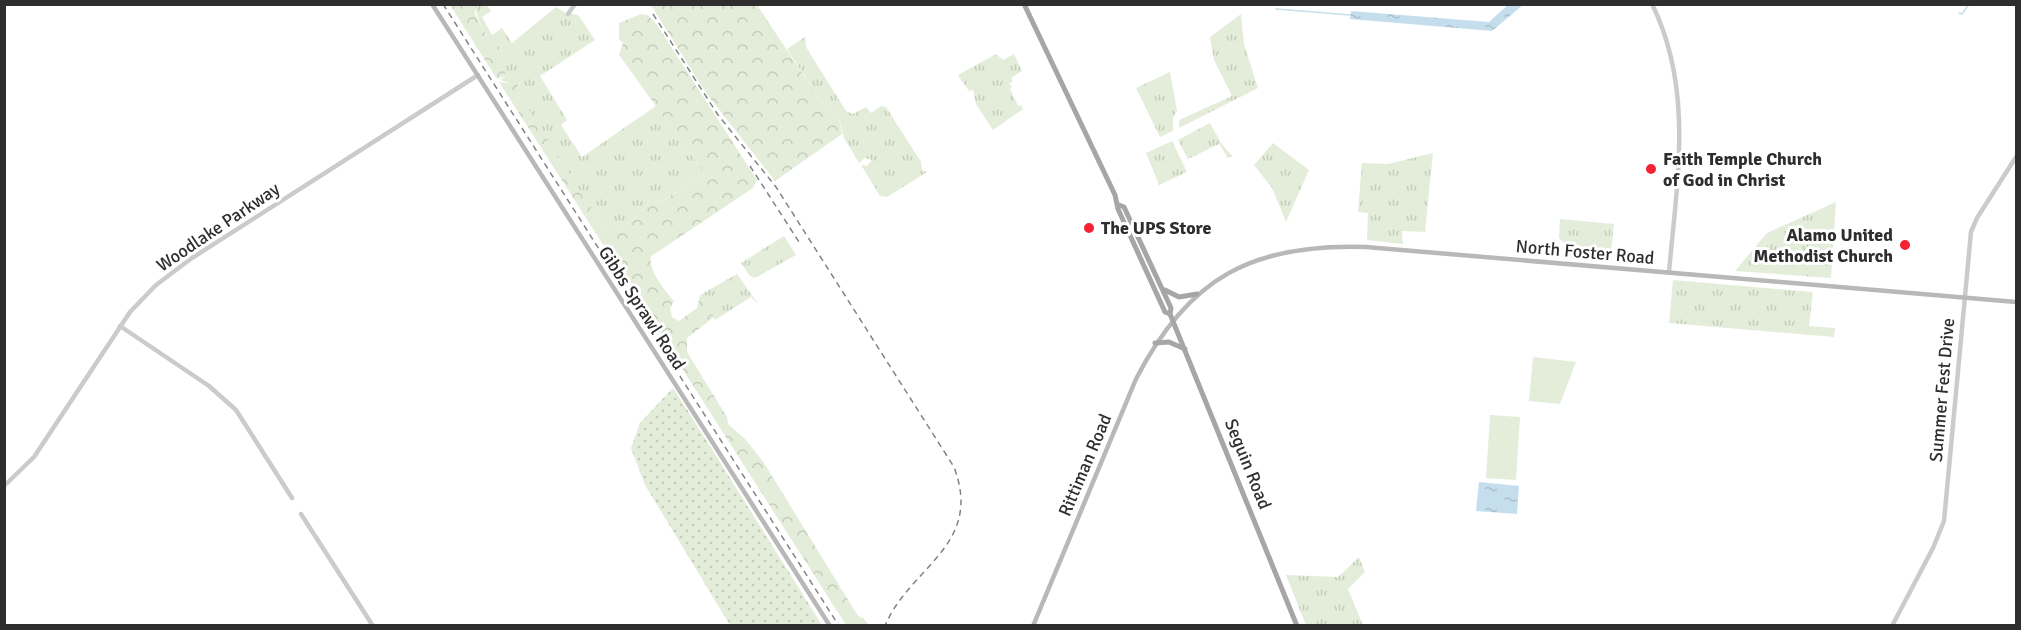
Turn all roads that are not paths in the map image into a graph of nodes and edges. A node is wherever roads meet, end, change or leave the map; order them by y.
1 (432, 4) edge
2 (575, 4) edge
3 (1024, 4) edge
4 (1652, 4) edge
5 (568, 14) dead end
6 (478, 75) junction
7 (2016, 157) edge
8 (1119, 205) junction
9 (1670, 272) junction
10 (1162, 287) junction
11 (1197, 294) junction
12 (1963, 297) junction
13 (2016, 302) edge
14 (1172, 317) junction
15 (120, 326) junction
16 (1155, 343) junction
17 (1185, 350) junction
18 (4, 486) edge
19 (292, 498) dead end
20 (301, 514) dead end
21 (374, 626) edge
22 (830, 626) edge
23 (1033, 626) edge
24 (1297, 626) edge
25 (1892, 626) edge

1 - 6 main road, Gibbs Sprawl Road
2 - 5 street
3 - 8 main road, Seguin Road
4 - 9 street
6 - 15 street, Woodlake Parkway
6 - 22 main road, Gibbs Sprawl Road
7 - 12 street, Summer Fest Drive
8 - 10 main road, Seguin Road
8 - 14 main road, Seguin Road
9 - 11 main road, North Foster Road
9 - 12 main road, North Foster Road
10 - 11 main road
10 - 14 main road, Seguin Road
11 - 14 main road, North Foster Road
12 - 13 main road, North Foster Road
12 - 25 street, Summer Fest Drive
14 - 16 main road, Rittiman Road
14 - 17 main road, Seguin Road
15 - 18 street, Woodlake Parkway
15 - 19 street
16 - 17 main road
16 - 23 main road, Rittiman Road
17 - 24 main road, Seguin Road
20 - 21 street

